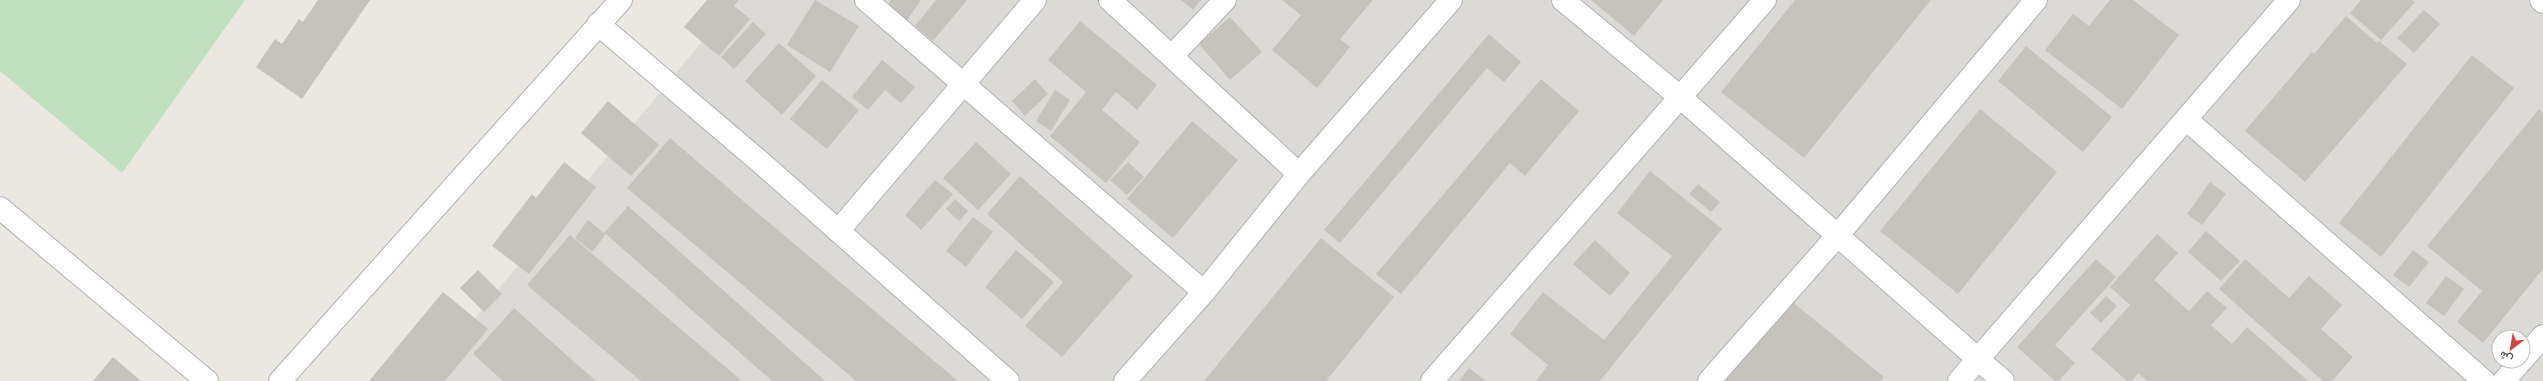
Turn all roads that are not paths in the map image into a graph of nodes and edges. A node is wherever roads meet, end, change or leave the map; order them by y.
1 (622, 0) edge
2 (866, 0) edge
3 (1035, 0) edge
4 (1110, 0) edge
5 (1225, 0) edge
6 (1451, 0) edge
7 (1563, 0) edge
8 (1765, 0) edge
9 (2036, 0) edge
10 (2290, 0) edge
11 (598, 24) junction
12 (1172, 56) junction
13 (964, 83) junction
14 (1680, 97) junction
15 (2186, 119) junction
16 (1299, 174) junction
17 (0, 208) edge
18 (838, 231) junction
19 (1838, 235) junction
20 (1204, 292) junction
21 (2543, 336) edge
22 (2531, 350) edge
23 (1978, 360) junction
24 (2514, 369) edge
25 (207, 381) edge
26 (280, 381) edge
27 (1008, 381) edge
28 (1125, 381) edge
29 (1432, 381) edge
30 (1709, 381) edge
31 (1959, 381) edge
32 (2003, 381) edge
33 (2484, 381) edge
34 (2504, 381) edge

1 - 11 street
2 - 13 street
3 - 13 street
4 - 12 street
5 - 12 street
6 - 16 street
7 - 14 street
8 - 14 street
9 - 19 street
10 - 15 street
11 - 18 street
11 - 26 street
12 - 16 street
13 - 18 street
13 - 20 street
14 - 19 street
14 - 29 street
15 - 23 street
15 - 33 street
16 - 20 street
17 - 25 street
18 - 27 street
19 - 23 street
19 - 30 street
20 - 28 street
21 - 22 street
23 - 31 street
23 - 32 street
24 - 34 street

